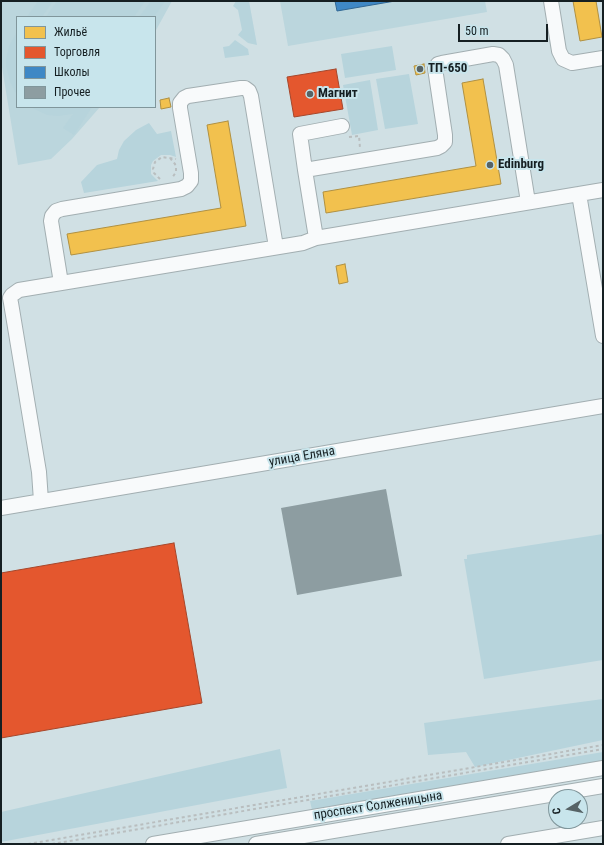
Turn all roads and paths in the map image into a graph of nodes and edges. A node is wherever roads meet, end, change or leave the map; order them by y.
1 (551, 1) edge
2 (603, 58) edge
3 (342, 126) joint
4 (363, 161) junction
5 (305, 170) junction
6 (163, 180) dead end
7 (167, 180) dead end
8 (603, 190) edge
9 (579, 194) junction
10 (528, 202) junction
11 (316, 238) junction
12 (276, 247) junction
13 (61, 283) junction
14 (6, 306) edge
15 (603, 336) edge
16 (603, 406) edge
17 (41, 501) junction
18 (1, 508) edge
19 (603, 745) edge
20 (603, 749) edge
21 (603, 768) edge
22 (603, 786) edge
23 (603, 828) edge
24 (28, 844) edge
25 (52, 844) edge
26 (153, 844) edge
27 (256, 844) edge
28 (508, 844) edge

1 - 2 street
3 - 4 path
3 - 5 street
4 - 5 street
4 - 10 street
5 - 11 street
6 - 7 path
8 - 9 street
9 - 10 street
9 - 15 street
10 - 11 street
11 - 12 street
12 - 13 street
12 - 13 street
13 - 14 street
14 - 17 street
16 - 17 street, улица Еляна
17 - 18 street, улица Еляна
19 - 24 path
20 - 25 path
21 - 26 street, проспект Солженицына
22 - 27 street, проспект Солженицына
23 - 28 street

